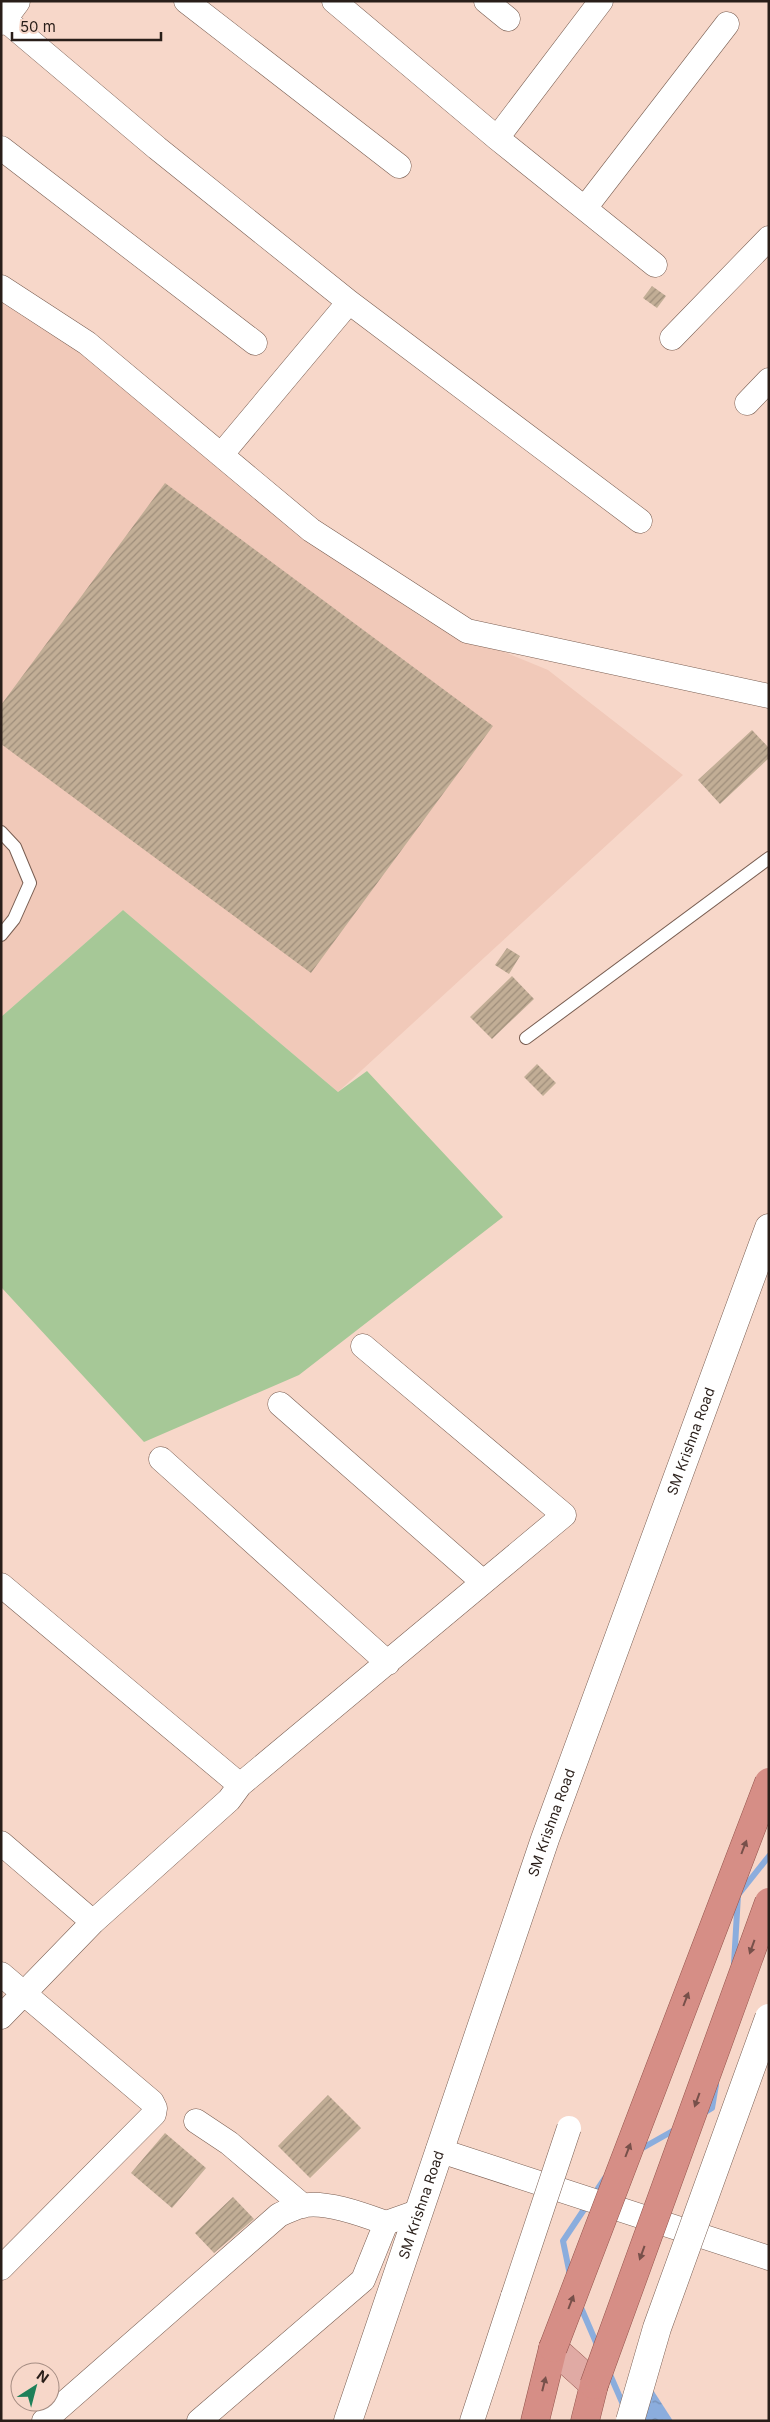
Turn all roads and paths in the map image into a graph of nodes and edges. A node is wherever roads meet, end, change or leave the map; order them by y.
1 (186, 1) edge
2 (334, 1) edge
3 (486, 1) edge
4 (601, 1) edge
5 (7, 14) edge
6 (508, 19) dead end
7 (727, 24) dead end
8 (497, 138) junction
9 (1, 148) edge
10 (400, 166) dead end
11 (585, 208) junction
12 (769, 238) edge
13 (655, 264) dead end
14 (1, 288) edge
15 (349, 302) junction
16 (672, 338) dead end
17 (255, 343) dead end
18 (769, 380) edge
19 (747, 403) dead end
20 (222, 455) junction
21 (640, 521) dead end
22 (769, 696) edge
23 (1, 832) edge
24 (769, 858) edge
25 (1, 935) edge
26 (526, 1038) dead end
27 (769, 1228) edge
28 (363, 1346) dead end
29 (280, 1404) dead end
30 (161, 1458) dead end
31 (483, 1582) junction
32 (1, 1585) edge
33 (388, 1663) junction
34 (769, 1782) edge
35 (240, 1785) junction
36 (1, 1843) edge
37 (769, 1902) edge
38 (93, 1922) junction
39 (1, 1974) edge
40 (24, 1993) junction
41 (1, 2017) edge
42 (769, 2018) edge
43 (196, 2121) dead end
44 (569, 2128) dead end
45 (438, 2150) junction
46 (303, 2206) junction
47 (417, 2212) junction
48 (386, 2223) junction
49 (769, 2258) edge
50 (1, 2268) edge
51 (553, 2348) junction
52 (594, 2385) junction
53 (44, 2421) edge
54 (199, 2421) edge
55 (348, 2421) edge
56 (472, 2421) edge
57 (536, 2421) edge
58 (585, 2421) edge
59 (630, 2421) edge

1 - 10 street
2 - 8 street
3 - 6 street
4 - 8 street
5 - 15 street
7 - 11 street
8 - 11 street
9 - 17 street
11 - 13 street
12 - 16 street
14 - 20 street
15 - 20 street
15 - 21 street
18 - 19 street
20 - 22 street
23 - 25 lane
24 - 26 lane
27 - 45 street, SM Krishna Road
28 - 31 street
29 - 31 street
30 - 33 street
31 - 33 street
32 - 35 street
33 - 35 street
51 -> 34 highway, bridge
35 - 38 street
36 - 38 street
37 -> 52 highway, bridge
38 - 40 street
39 - 40 street
40 - 41 street
40 - 50 street
42 - 59 street, bridge
43 - 46 street
44 - 56 street, bridge
45 - 47 street, SM Krishna Road
45 - 49 street
46 - 48 street
46 - 53 street
47 - 48 street
47 - 55 street, SM Krishna Road
48 - 54 street
51 - 52 main road
57 -> 51 highway
52 - 58 highway

